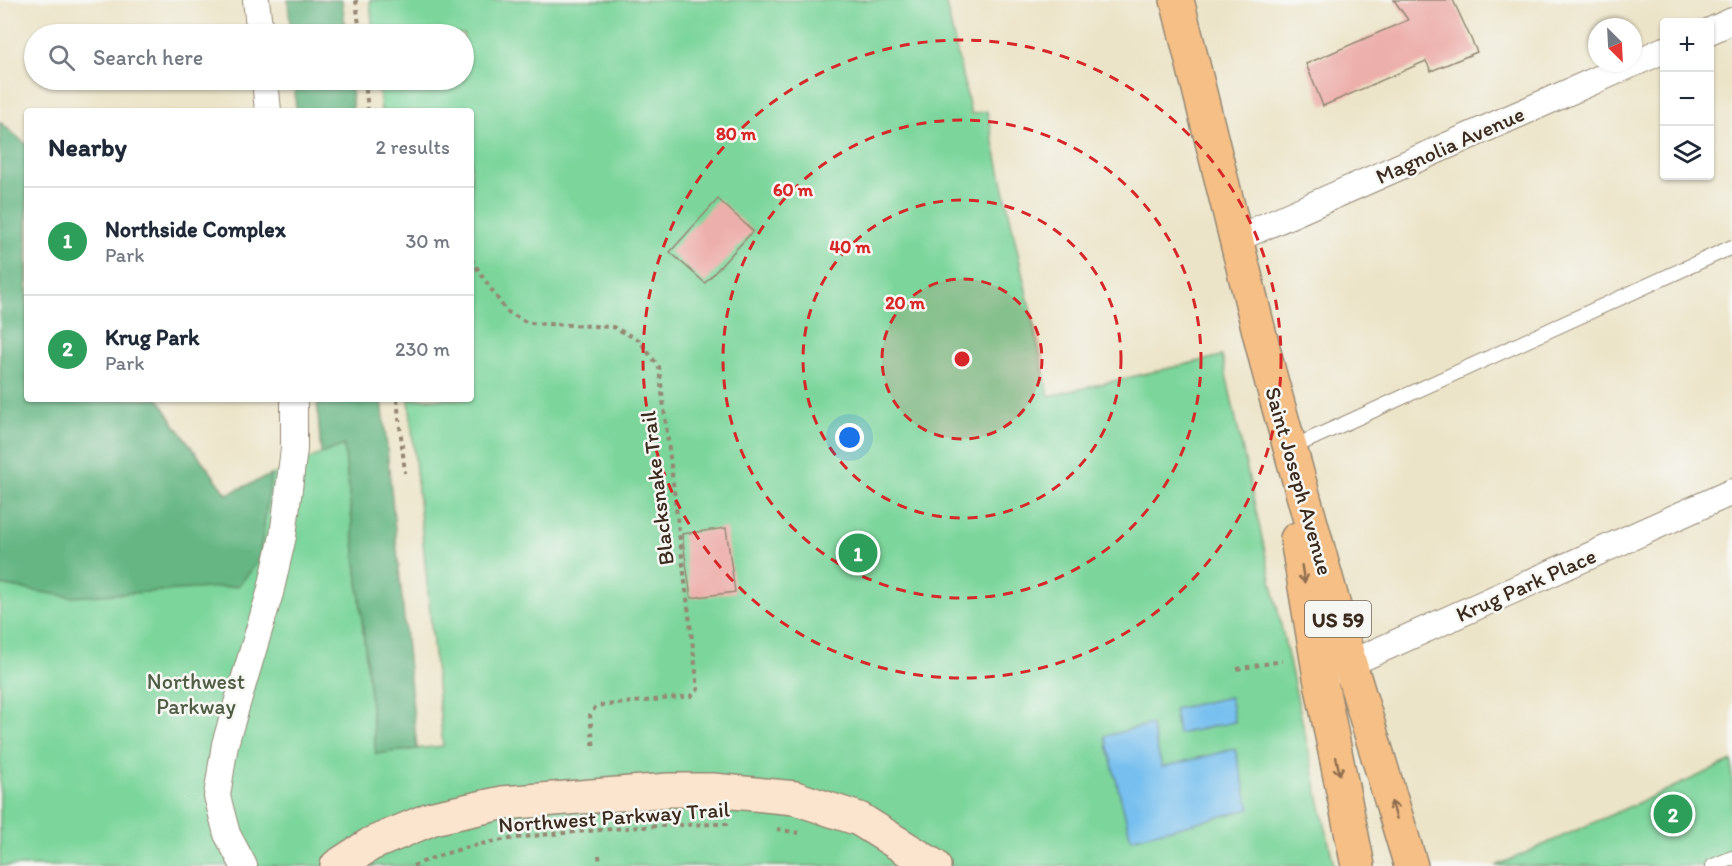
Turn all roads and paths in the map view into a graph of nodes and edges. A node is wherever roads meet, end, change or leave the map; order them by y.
1 (256, 0) edge
2 (356, 0) edge
3 (1177, 0) edge
4 (1732, 21) edge
5 (259, 24) edge
6 (359, 24) edge
7 (1714, 29) edge
8 (1660, 52) edge
9 (266, 90) edge
10 (366, 90) edge
11 (268, 108) edge
12 (369, 108) edge
13 (1236, 239) junction
14 (1732, 247) edge
15 (474, 263) edge
16 (1269, 372) junction
17 (294, 402) edge
18 (397, 402) edge
19 (1291, 448) junction
20 (405, 472) dead end
21 (1732, 492) edge
22 (1281, 661) dead end
23 (1350, 663) junction
24 (1237, 669) dead end
25 (1320, 677) junction
26 (594, 750) dead end
27 (742, 824) dead end
28 (777, 829) dead end
29 (800, 833) dead end
30 (599, 855) dead end
31 (1732, 858) edge
32 (244, 866) edge
33 (337, 866) edge
34 (413, 866) edge
35 (600, 866) edge
36 (934, 866) edge
37 (1358, 866) edge
38 (1411, 866) edge
39 (1713, 866) edge

1 - 5 street
2 - 6 path
3 - 13 main road, Saint Joseph Avenue / US 59
4 - 7 street
8 - 13 street, Magnolia Avenue
9 - 11 street
10 - 12 path
13 - 16 main road, Saint Joseph Avenue / US 59
14 - 19 lane
15 - 26 path, Blacksnake Trail
16 - 19 main road, Saint Joseph Avenue / US 59
16 -> 25 main road, Saint Joseph Avenue / US 59
17 - 32 street
18 - 20 path
19 - 23 main road, Saint Joseph Avenue / US 59
21 - 23 street, Krug Park Place
22 - 24 path
23 - 25 street, Krug Park Place
38 -> 23 main road, Saint Joseph Avenue / US 59
25 -> 37 main road, Saint Joseph Avenue / US 59
27 - 34 path, Northwest Parkway Trail
28 - 29 path
30 - 35 path
31 - 39 lane
33 - 36 street

